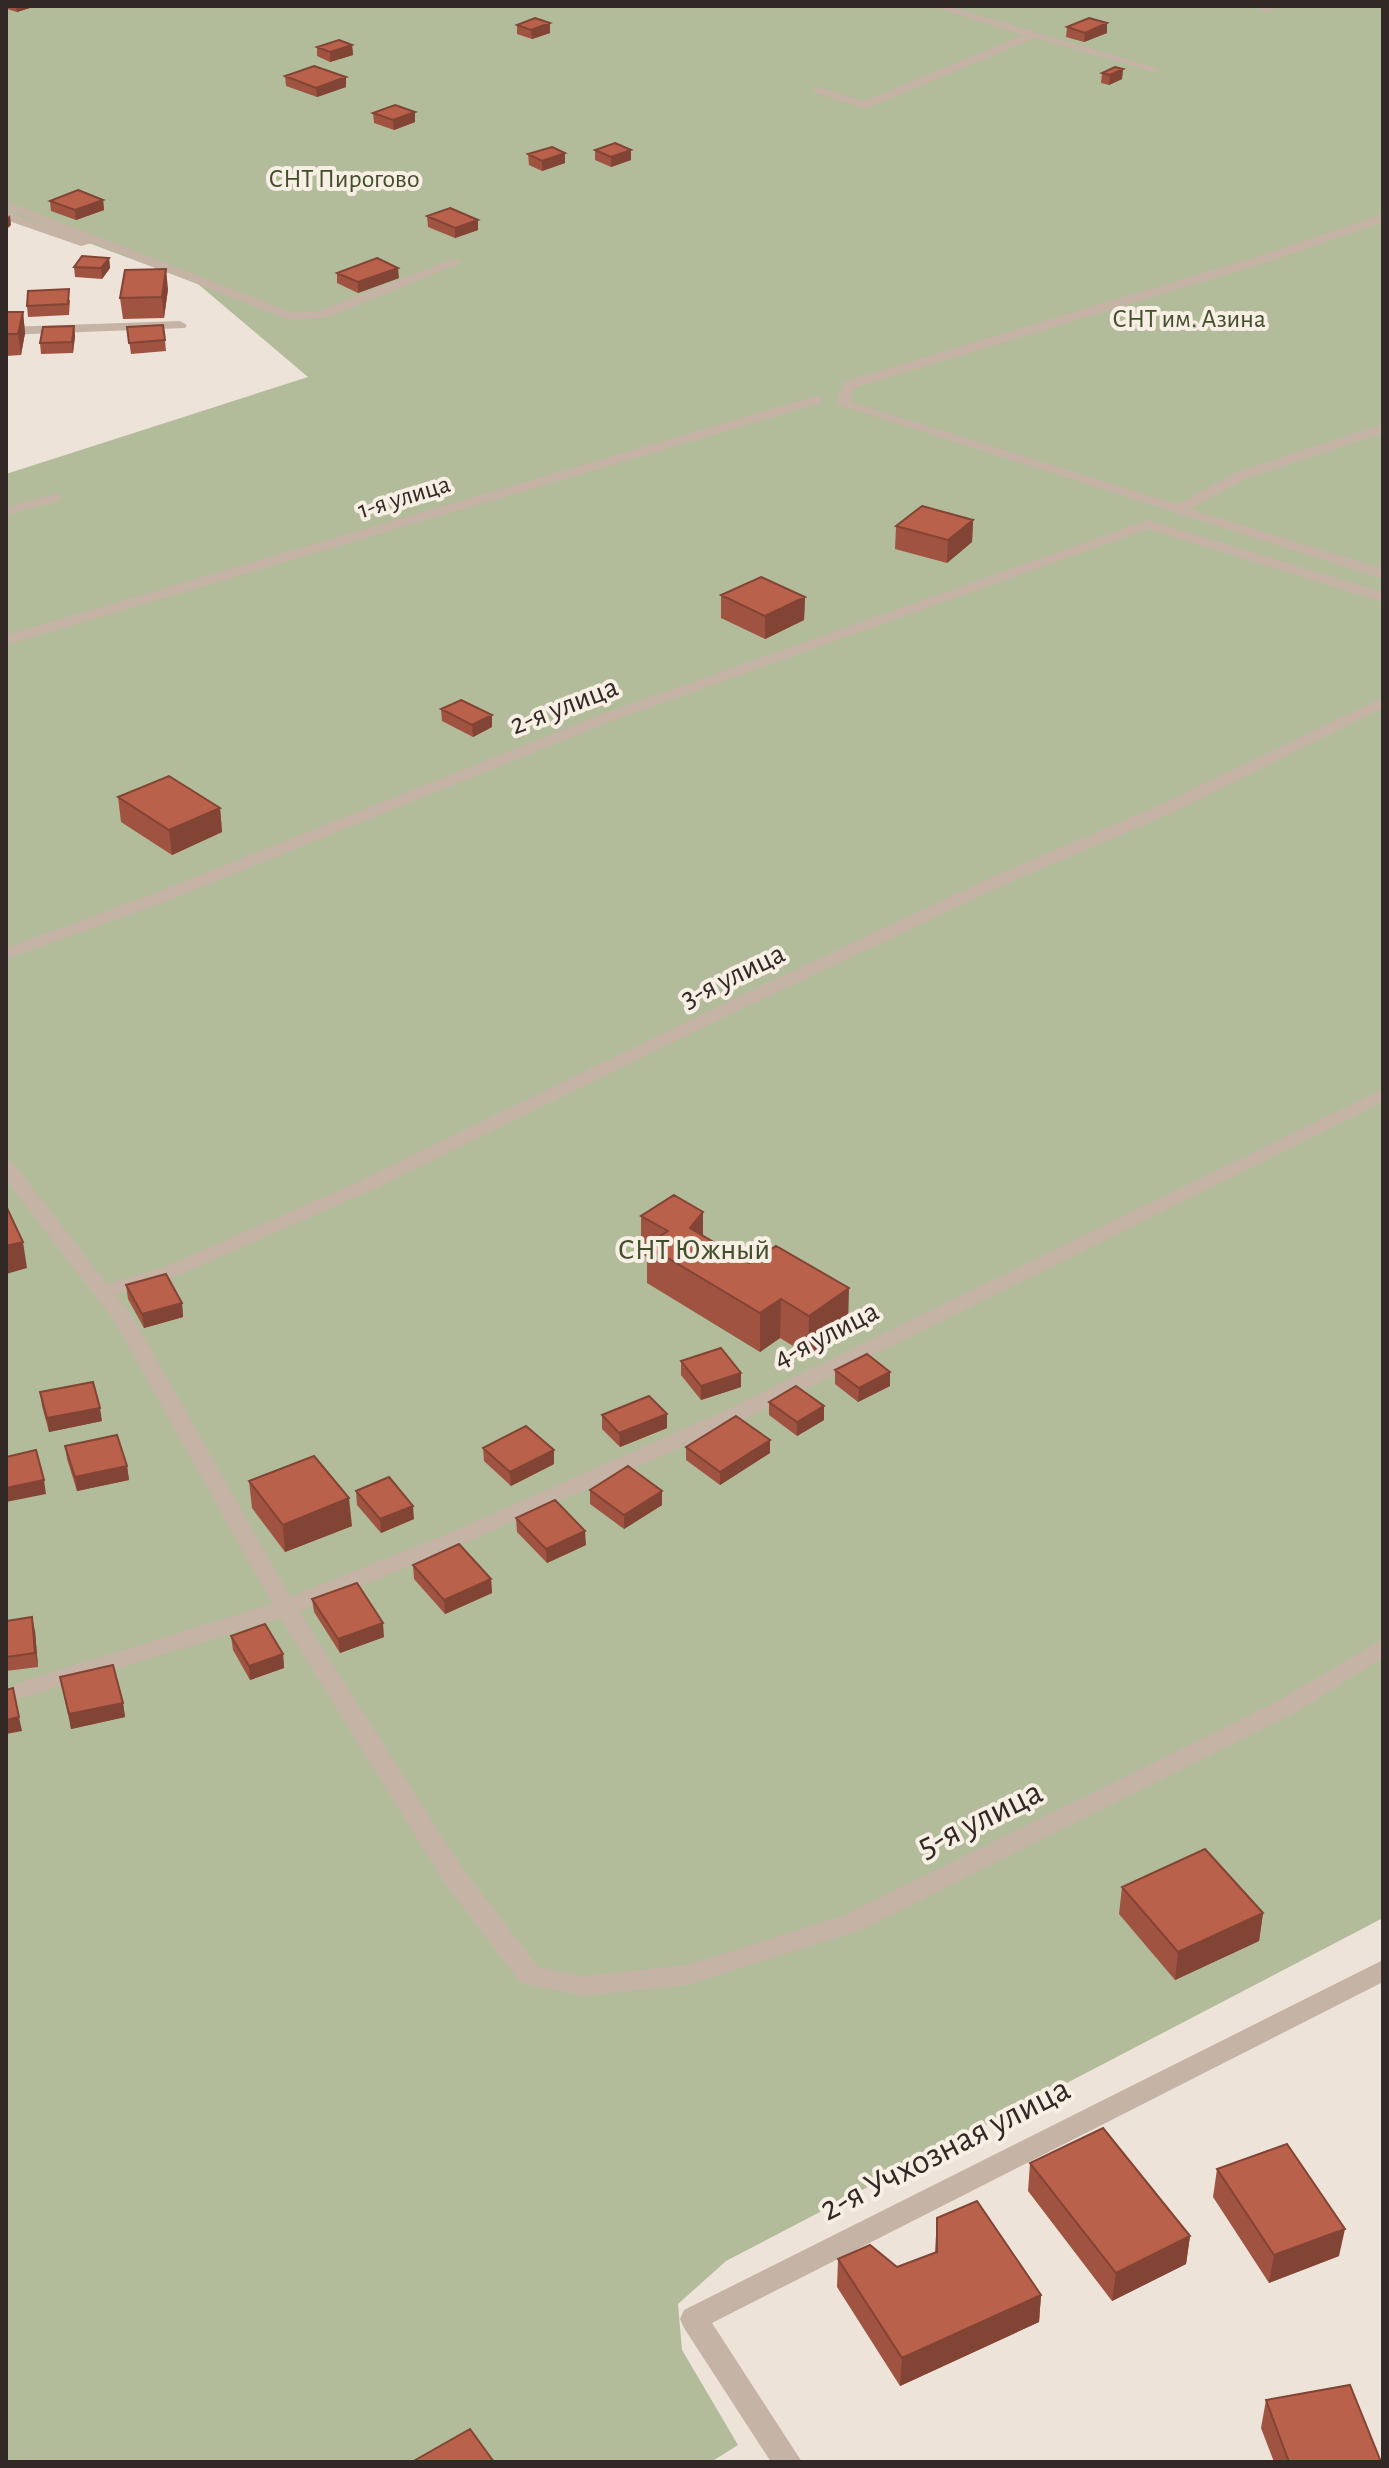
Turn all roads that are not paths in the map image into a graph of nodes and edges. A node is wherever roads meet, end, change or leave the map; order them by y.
1 (936, 6) edge
2 (1035, 34) junction
3 (1154, 69) dead end
4 (818, 90) dead end
5 (6, 205) edge
6 (6, 216) edge
7 (1383, 218) edge
8 (86, 243) dead end
9 (457, 262) dead end
10 (180, 325) dead end
11 (6, 331) edge
12 (816, 400) dead end
13 (1383, 428) edge
14 (55, 498) dead end
15 (1177, 510) junction
16 (6, 511) edge
17 (1383, 574) edge
18 (1383, 597) edge
19 (6, 640) edge
20 (1383, 702) edge
21 (6, 954) edge
22 (1383, 1095) edge
23 (6, 1167) edge
24 (104, 1292) junction
25 (286, 1608) junction
26 (1383, 1647) edge
27 (22, 1690) dead end
28 (1383, 1970) edge
29 (787, 2462) edge

1 - 2 street
2 - 3 street
2 - 4 street
5 - 9 street
6 - 8 street
7 - 15 street
10 - 11 street
12 - 19 street, 1-я улица
13 - 15 street
14 - 16 street
15 - 17 street
18 - 21 street, 2-я улица
20 - 24 street, 3-я улица
22 - 25 street, 4-я улица
23 - 24 street, 5-я улица
24 - 25 street, 5-я улица
25 - 26 street, 5-я улица
25 - 27 street, 4-я улица
28 - 29 street, 2-я Учхозная улица

